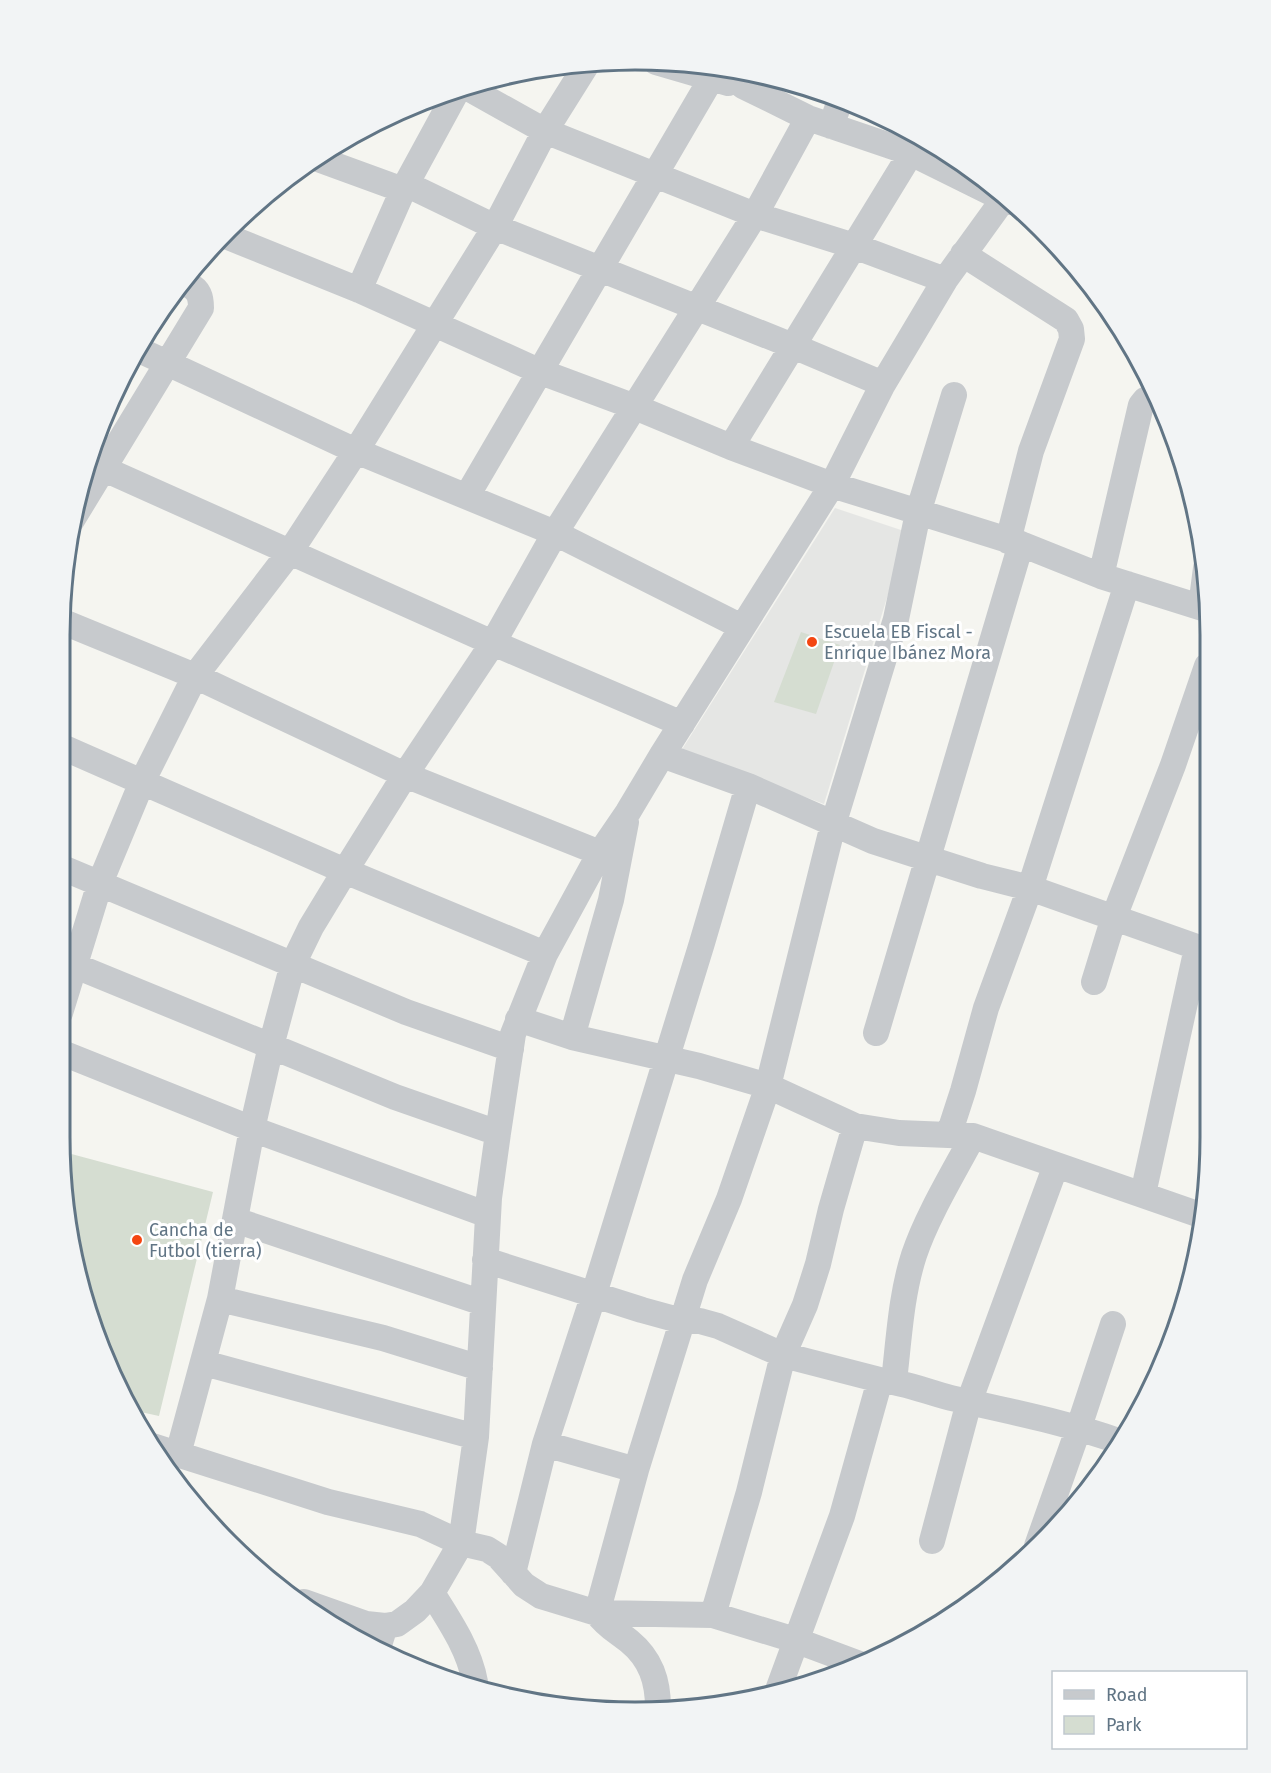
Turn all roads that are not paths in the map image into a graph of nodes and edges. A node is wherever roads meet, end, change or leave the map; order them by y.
1 (581, 73) edge
2 (694, 74) edge
3 (711, 79) junction
4 (739, 80) edge
5 (747, 81) edge
6 (477, 93) edge
7 (451, 101) edge
8 (834, 107) edge
9 (820, 122) junction
10 (545, 131) junction
11 (914, 145) edge
12 (938, 159) edge
13 (328, 162) edge
14 (656, 175) junction
15 (404, 187) junction
16 (1002, 206) edge
17 (755, 215) junction
18 (495, 227) junction
19 (233, 239) edge
20 (854, 246) junction
21 (963, 254) junction
22 (600, 270) junction
23 (945, 280) junction
24 (192, 286) edge
25 (359, 290) junction
26 (696, 307) junction
27 (433, 324) junction
28 (793, 346) junction
29 (146, 353) edge
30 (168, 364) junction
31 (541, 372) junction
32 (883, 384) junction
33 (954, 394) dead end
34 (1148, 400) edge
35 (635, 407) junction
36 (731, 447) junction
37 (356, 451) junction
38 (99, 466) edge
39 (832, 485) junction
40 (467, 496) junction
41 (918, 513) junction
42 (555, 533) junction
43 (1014, 543) junction
44 (290, 552) junction
45 (1101, 576) junction
46 (1127, 584) junction
47 (1199, 607) edge
48 (71, 625) edge
49 (742, 627) junction
50 (493, 643) junction
51 (195, 676) junction
52 (1200, 686) edge
53 (682, 724) junction
54 (70, 750) edge
55 (662, 755) junction
56 (405, 775) junction
57 (142, 782) junction
58 (748, 786) junction
59 (628, 812) junction
60 (833, 825) junction
61 (600, 853) junction
62 (927, 859) junction
63 (70, 871) edge
64 (345, 871) junction
65 (100, 883) junction
66 (1030, 888) junction
67 (1114, 917) junction
68 (1200, 949) edge
69 (545, 954) junction
70 (70, 957) edge
71 (1200, 962) edge
72 (70, 963) edge
73 (293, 964) junction
74 (1094, 982) dead end
75 (518, 1019) junction
76 (876, 1033) dead end
77 (572, 1036) junction
78 (271, 1047) junction
79 (511, 1049) junction
80 (70, 1056) edge
81 (666, 1058) junction
82 (768, 1086) junction
83 (855, 1126) junction
84 (252, 1130) junction
85 (498, 1133) junction
86 (961, 1135) junction
87 (1056, 1165) junction
88 (1143, 1194) junction
89 (1196, 1213) edge
90 (488, 1215) junction
91 (235, 1220) junction
92 (485, 1260) junction
93 (594, 1294) junction
94 (220, 1299) junction
95 (483, 1303) junction
96 (682, 1321) junction
97 (1113, 1324) dead end
98 (783, 1355) junction
99 (204, 1364) junction
100 (480, 1368) junction
101 (887, 1381) junction
102 (969, 1402) junction
103 (1079, 1427) junction
104 (476, 1437) junction
105 (1113, 1439) edge
106 (545, 1444) junction
107 (165, 1450) edge
108 (178, 1454) junction
109 (636, 1470) junction
110 (1043, 1528) edge
111 (932, 1541) dead end
112 (461, 1543) junction
113 (513, 1573) junction
114 (432, 1593) junction
115 (327, 1610) edge
116 (597, 1613) junction
117 (713, 1615) junction
118 (385, 1626) junction
119 (795, 1640) junction
120 (380, 1641) edge
121 (849, 1660) edge
122 (474, 1679) edge
123 (780, 1683) edge
124 (658, 1701) edge

1 - 10 street
2 - 3 street
3 - 4 street
3 - 14 street
5 - 9 street
6 - 10 street
7 - 15 street
8 - 9 street
9 - 11 street
9 - 17 street
10 - 14 street
10 - 18 street
11 - 12 street
11 - 20 street
13 - 15 street
14 - 17 street
14 - 22 street
15 - 18 street
15 - 25 street
16 - 21 street
17 - 20 street
17 - 26 street
18 - 22 street
18 - 27 street
19 - 25 street
20 - 23 street
20 - 28 street
21 - 23 street
21 - 43 street
22 - 26 street
22 - 31 street
23 - 32 street
24 - 30 street
25 - 27 street
26 - 28 street
26 - 35 street
27 - 31 street
27 - 37 street
28 - 32 street
28 - 36 street
29 - 30 street
30 - 37 street
30 - 38 street
31 - 35 street
31 - 40 street
32 - 39 street
33 - 41 street
34 - 45 street
35 - 36 street
35 - 42 street
36 - 39 street
37 - 40 street
37 - 44 street
38 - 44 street
39 - 41 street
39 - 49 street
40 - 42 street
41 - 43 street
41 - 60 street
42 - 49 street
42 - 50 street
43 - 45 street
43 - 62 street
44 - 50 street
44 - 51 street
45 - 46 street
46 - 47 street
46 - 66 street
48 - 51 street
49 - 53 street
50 - 53 street
50 - 56 street
51 - 56 street
51 - 57 street
52 - 67 street
53 - 55 street
54 - 57 street
55 - 58 street
55 - 59 street
56 - 61 street
56 - 64 street
57 - 64 street
57 - 65 street
58 - 60 street
58 - 81 street
59 - 61 street
59 - 77 street
60 - 62 street
60 - 82 street
61 - 69 street
62 - 66 street
62 - 76 street
63 - 65 street
64 - 69 street
64 - 73 street
65 - 70 street
65 - 73 street
66 - 67 street
66 - 86 street
67 - 68 street
67 - 74 street
69 - 75 street
71 - 88 street
72 - 78 street
73 - 78 street
73 - 79 street
75 - 77 street
75 - 79 street
77 - 81 street
78 - 84 street
78 - 85 street
79 - 85 street
80 - 84 street
81 - 82 street
81 - 93 street
82 - 83 street
82 - 96 street
83 - 86 street
83 - 98 street
84 - 90 street
84 - 91 street
85 - 90 street
86 - 87 street
86 - 101 street
87 - 88 street
87 - 102 street
88 - 89 street
90 - 92 street
91 - 94 street
91 - 95 street
92 - 93 street
92 - 95 street
93 - 96 street
93 - 106 street
94 - 99 street
94 - 100 street
95 - 100 street
96 - 98 street
96 - 109 street
97 - 103 street
98 - 101 street
98 - 117 street
99 - 104 street
99 - 108 street
100 - 104 street
101 - 102 street
101 - 119 street
102 - 103 street
102 - 111 street
103 - 105 street
103 - 110 street
104 - 112 street
106 - 109 street
106 - 113 street
107 - 108 street
108 - 112 street
109 - 116 street
112 - 113 street
112 - 114 street
113 - 116 street
114 - 118 street
114 - 122 street
115 - 118 street
116 - 117 street
116 - 124 street
117 - 119 street
118 - 120 street
119 - 121 street
119 - 123 street

